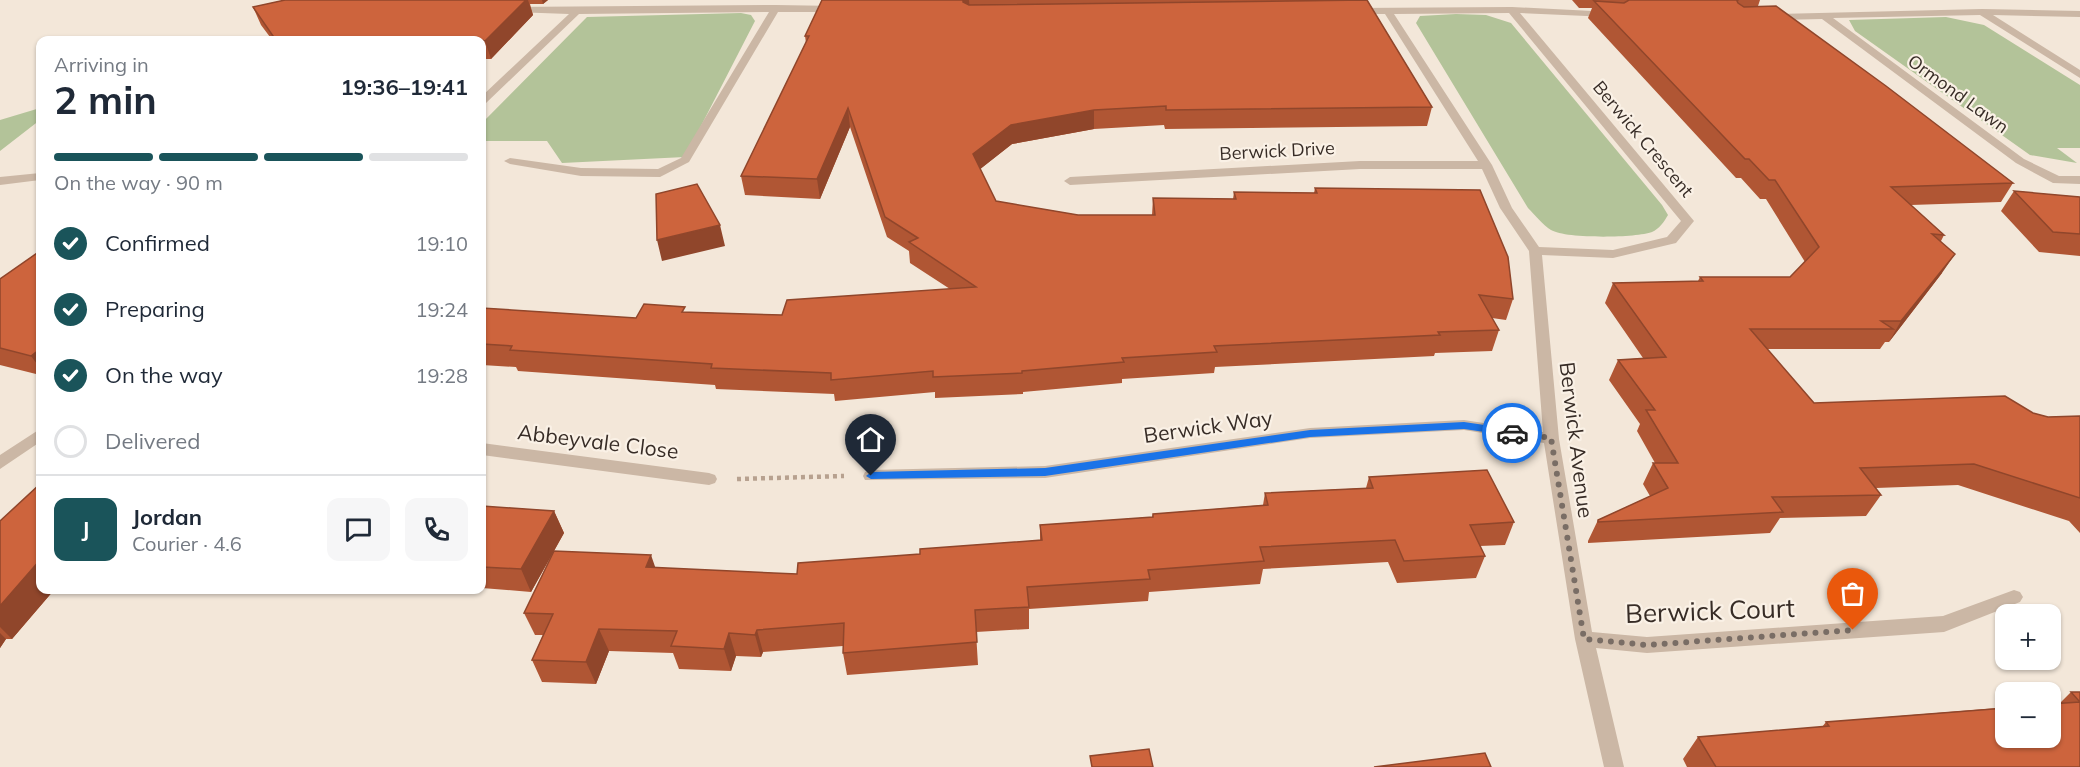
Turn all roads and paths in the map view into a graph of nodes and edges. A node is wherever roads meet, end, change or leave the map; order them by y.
1 (776, 8) junction
2 (506, 9) edge
3 (844, 10) edge
4 (1512, 10) junction
5 (576, 11) junction
6 (1340, 11) edge
7 (1388, 11) junction
8 (1982, 12) junction
9 (1618, 14) edge
10 (2080, 14) edge
11 (1824, 16) junction
12 (1758, 17) edge
13 (2080, 75) edge
14 (486, 97) edge
15 (510, 161) dead end
16 (1486, 165) junction
17 (36, 177) edge
18 (2080, 180) edge
19 (0, 181) edge
20 (1070, 181) dead end
21 (1535, 251) junction
22 (36, 437) edge
23 (1551, 438) junction
24 (486, 450) edge
25 (0, 463) edge
26 (871, 476) joint
27 (710, 478) joint
28 (2013, 597) dead end
29 (1584, 639) junction
30 (1614, 767) edge

1 - 3 street
1 - 5 street
1 - 15 street
2 - 5 street
4 - 7 street
4 - 9 street
4 - 21 street, Berwick Crescent
5 - 14 street
6 - 7 street
7 - 16 street, Berwick Avenue
8 - 10 street
8 - 11 street
8 - 13 street
11 - 12 street
11 - 18 street, Ormond Lawn
16 - 20 street, Berwick Drive
16 - 21 street, Berwick Avenue
17 - 19 street
21 - 23 street, Berwick Avenue
22 - 25 street
23 - 26 street, Berwick Way
23 - 29 street, Berwick Avenue
24 - 27 street, Abbeyvale Close
26 - 27 path
28 - 29 street, Berwick Court
29 - 30 street, Berwick Avenue

